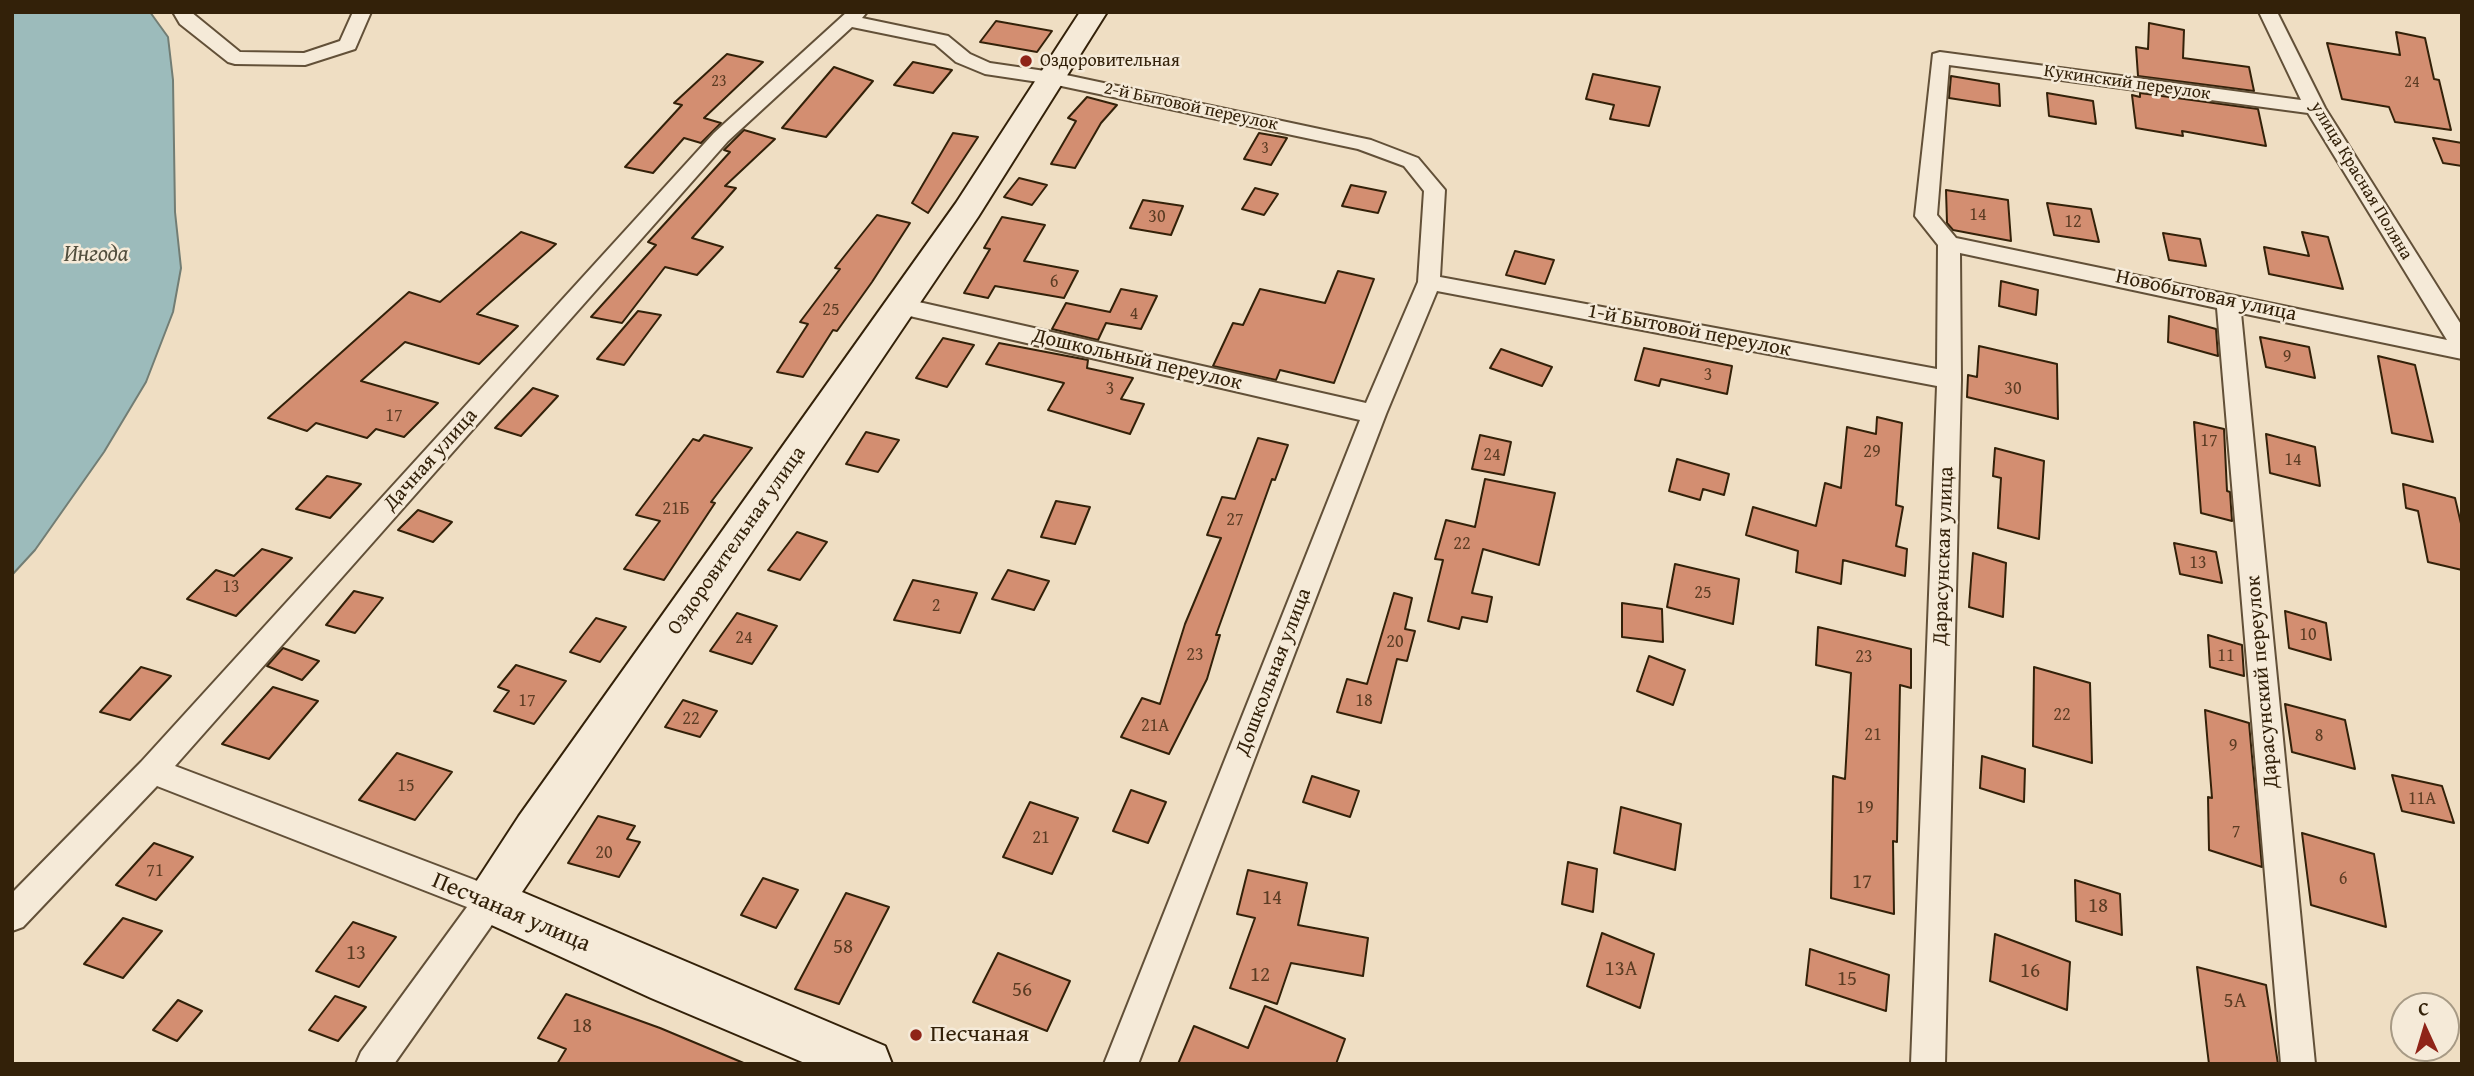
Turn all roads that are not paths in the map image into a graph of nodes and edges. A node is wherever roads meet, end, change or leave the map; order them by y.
1 (182, 12) edge
2 (362, 12) edge
3 (1094, 12) edge
4 (2268, 12) edge
5 (854, 17) edge
6 (1052, 78) junction
7 (2315, 108) junction
8 (1949, 244) junction
9 (1429, 282) junction
10 (2228, 300) junction
11 (901, 306) junction
12 (2462, 345) edge
13 (2462, 351) edge
14 (1949, 380) junction
15 (1374, 415) junction
16 (152, 771) junction
17 (489, 901) junction
18 (12, 916) edge
19 (373, 1064) edge
20 (867, 1064) edge
21 (1121, 1064) edge
22 (1928, 1064) edge
23 (2298, 1064) edge

1 - 2 street
3 - 6 street, Оздоровительная улица
4 - 7 street, улица Красная Поляна
5 - 6 street, 2-й Бытовой переулок
5 - 16 street, Дачная улица
6 - 9 street, 2-й Бытовой переулок
6 - 11 street, Оздоровительная улица
7 - 8 street, Кукинский переулок
7 - 12 street, улица Красная Поляна
8 - 10 street, Новобытовая улица
8 - 14 street, Дарасунская улица
9 - 14 street, 1-й Бытовой переулок
9 - 15 street, Дошкольная улица
10 - 13 street, Новобытовая улица
10 - 23 street, Дарасунский переулок
11 - 15 street, Дошкольный переулок
11 - 17 street, Оздоровительная улица
14 - 22 street, Дарасунская улица
15 - 21 street, Дошкольная улица
16 - 17 street, Песчаная улица
16 - 18 street, Дачная улица
17 - 19 street, Оздоровительная улица
17 - 20 street, Песчаная улица

